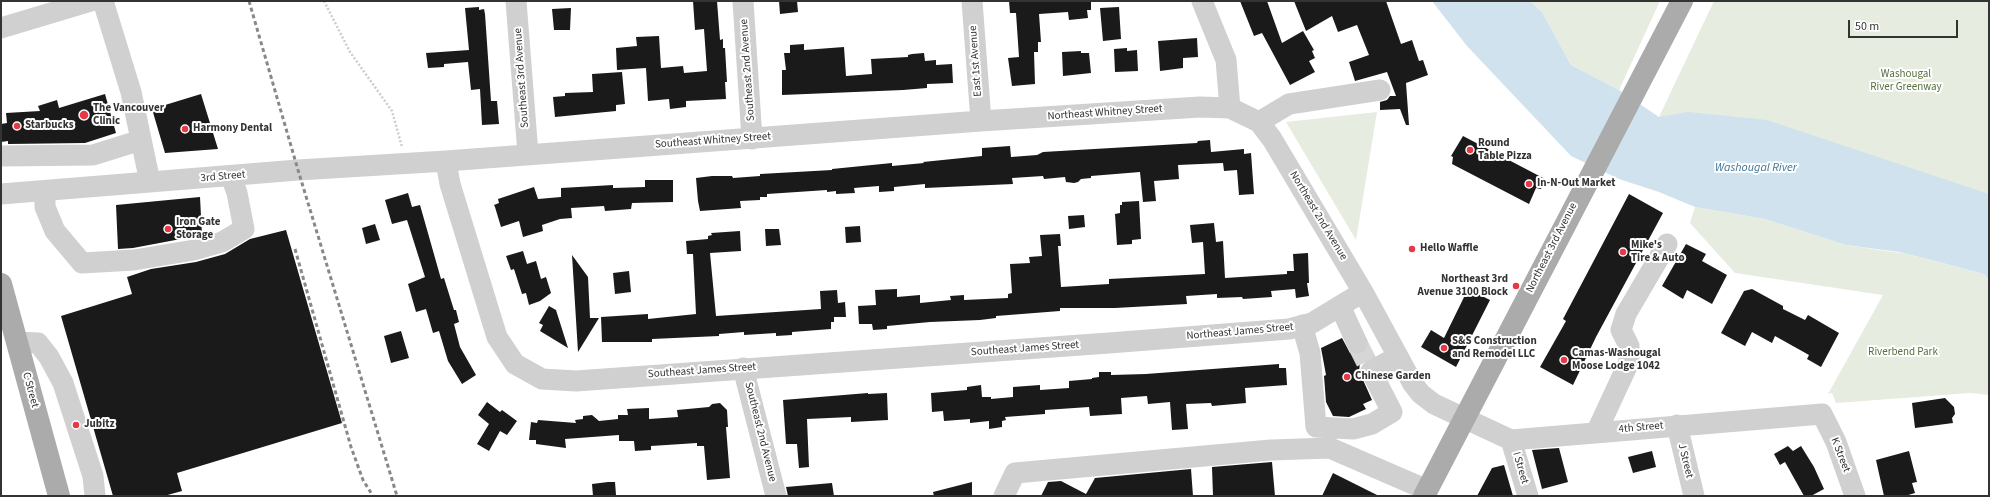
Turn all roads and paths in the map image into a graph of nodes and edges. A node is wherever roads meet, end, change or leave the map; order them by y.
1 (90, 1) edge
2 (103, 1) edge
3 (324, 1) edge
4 (516, 1) edge
5 (743, 1) edge
6 (972, 1) edge
7 (1202, 1) edge
8 (1681, 4) edge
9 (1, 28) edge
10 (1380, 90) dead end
11 (1230, 108) junction
12 (981, 121) junction
13 (1259, 122) junction
14 (752, 139) junction
15 (141, 140) junction
16 (528, 154) junction
17 (1, 156) edge
18 (446, 161) junction
19 (405, 163) junction
20 (231, 176) junction
21 (150, 182) junction
22 (45, 191) junction
23 (1, 194) edge
24 (1667, 244) dead end
25 (1, 284) edge
26 (1363, 292) junction
27 (1340, 306) junction
28 (1302, 325) junction
29 (17, 342) junction
30 (1109, 343) joint
31 (1357, 343) tunnel mouth
32 (1398, 357) junction
33 (743, 368) junction
34 (1822, 414) joint
35 (1465, 418) junction
36 (1677, 425) junction
37 (1596, 432) junction
38 (1511, 440) junction
39 (1426, 493) edge
40 (59, 496) edge
41 (95, 496) edge
42 (776, 496) edge
43 (1004, 496) edge
44 (1528, 496) edge
45 (1694, 496) edge
46 (1855, 496) edge

1 - 9 street
2 - 15 street
3 - 19 path
4 - 16 street, Southeast 3rd Avenue
5 - 14 street, Southeast 2nd Avenue
6 - 12 street, East 1st Avenue
7 - 11 street
8 - 35 main road, Northeast 3rd Avenue
10 - 13 street
11 - 12 street, Northeast Whitney Street
11 - 13 street, Northeast 2nd Avenue
12 - 14 street, Southeast Whitney Street
13 - 26 street, Northeast 2nd Avenue
14 - 16 street, Southeast Whitney Street
15 - 17 street
15 - 21 street
16 - 18 street, Southeast Whitney Street
18 - 19 street, 3rd Street
18 - 33 street, Southeast James Street
19 - 20 street, 3rd Street
20 - 21 street, 3rd Street
20 - 22 street
21 - 22 street, 3rd Street
22 - 23 street, 3rd Street
24 - 37 street
25 - 29 main road, C Street
26 - 27 street, Northeast James Street
26 - 32 street, Northeast 2nd Avenue
27 - 28 street, Northeast James Street
27 - 31 street
28 - 30 street, Northeast James Street
28 - 32 street
29 - 40 main road, C Street
29 - 41 street
30 - 33 street, Southeast James Street
32 - 35 street, Northeast 2nd Avenue
33 - 42 street, Southeast 2nd Avenue
34 - 36 street, 4th Street
34 - 46 street, K Street
35 - 38 street
35 - 39 main road, Northeast 3rd Avenue
36 - 37 street, 4th Street
36 - 45 street, J Street
37 - 38 street, 4th Street
38 - 44 street, I Street
39 - 43 street

